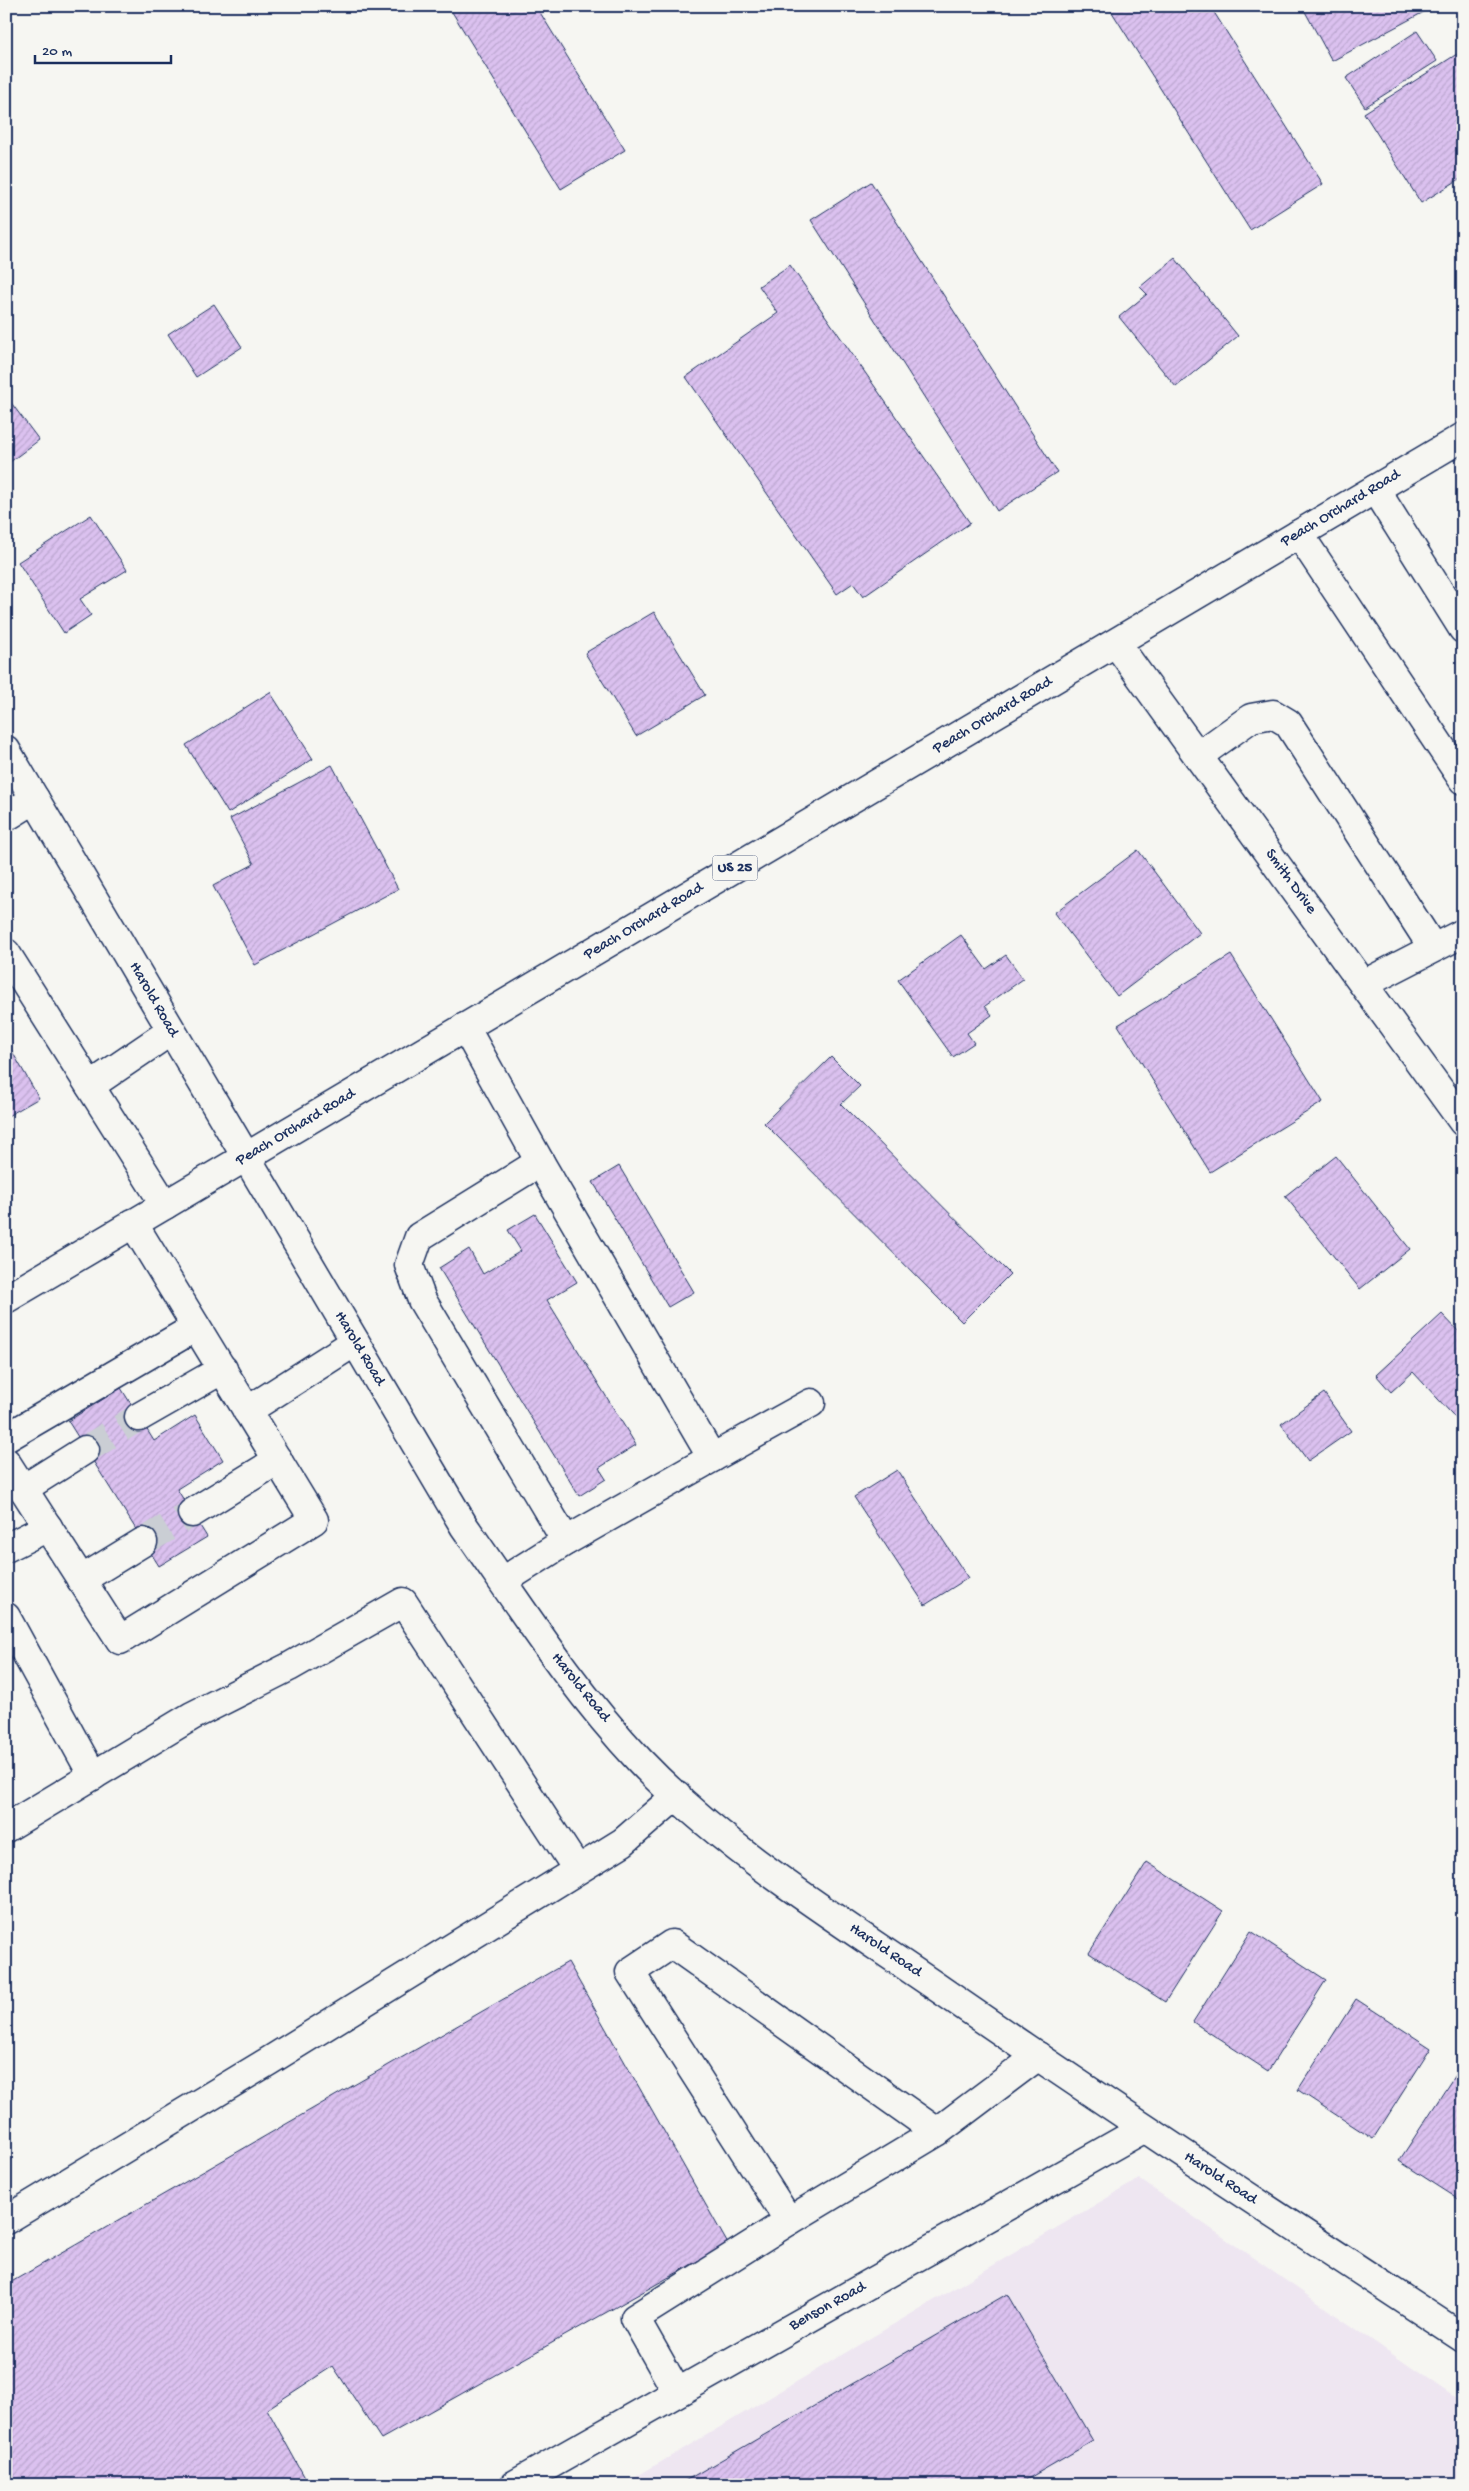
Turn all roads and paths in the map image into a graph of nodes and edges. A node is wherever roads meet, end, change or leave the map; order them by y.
1 (1463, 437) edge
2 (1375, 489) junction
3 (1299, 534) junction
4 (1463, 629) edge
5 (1116, 643) junction
6 (6, 750) edge
7 (1198, 756) junction
8 (1463, 780) edge
9 (35, 799) junction
10 (6, 817) edge
11 (1463, 932) edge
12 (1433, 948) junction
13 (6, 953) edge
14 (1364, 984) junction
15 (466, 1028) junction
16 (171, 1031) junction
17 (90, 1086) junction
18 (1463, 1122) edge
19 (246, 1157) junction
20 (540, 1162) junction
21 (165, 1205) junction
22 (133, 1223) junction
23 (6, 1299) edge
24 (196, 1327) junction
25 (355, 1342) junction
26 (223, 1369) junction
27 (811, 1403) dead end
28 (247, 1411) junction
29 (139, 1417) tunnel mouth
30 (6, 1438) edge
31 (85, 1450) tunnel mouth
32 (712, 1458) junction
33 (278, 1460) junction
34 (6, 1462) edge
35 (23, 1488) junction
36 (192, 1513) tunnel mouth
37 (48, 1527) junction
38 (566, 1541) junction
39 (143, 1542) tunnel mouth
40 (6, 1548) edge
41 (81, 1580) junction
42 (503, 1582) junction
43 (6, 1617) edge
44 (93, 1776) junction
45 (677, 1795) junction
46 (6, 1828) edge
47 (577, 1869) junction
48 (1038, 2056) junction
49 (1143, 2129) junction
50 (937, 2132) junction
51 (6, 2220) edge
52 (789, 2221) junction
53 (1463, 2338) edge
54 (677, 2392) junction
55 (514, 2485) edge

1 - 2 street, Peach Orchard Road / US 25
2 - 3 street, Peach Orchard Road / US 25
2 - 4 street
3 - 5 street, Peach Orchard Road / US 25
3 - 8 street
5 - 7 street, Smith Drive
5 - 15 street, Peach Orchard Road / US 25
6 - 9 street, Harold Road
7 - 12 street
7 - 14 street, Smith Drive
9 - 10 street
9 - 16 street, Harold Road
11 - 12 street
12 - 14 street
13 - 17 street
14 - 18 street, Smith Drive
15 - 19 street, Peach Orchard Road / US 25
15 - 20 street
16 - 17 street
16 - 19 street, Harold Road
17 - 21 street
19 - 21 street, Peach Orchard Road / US 25
19 - 25 street, Harold Road
20 - 32 street
20 - 38 street
21 - 22 street, Peach Orchard Road / US 25
22 - 23 street, Peach Orchard Road / US 25
22 - 24 street
24 - 26 street
24 - 30 street
25 - 28 street
25 - 42 street, Harold Road
26 - 28 street
26 - 29 street
27 - 32 street
28 - 33 street
31 - 35 street
32 - 38 street
33 - 36 street
33 - 41 street
34 - 35 street
35 - 37 street
37 - 40 street
37 - 41 street
38 - 42 street
39 - 41 street
42 - 45 street, Harold Road
43 - 44 street
44 - 46 street
44 - 47 street
45 - 47 street
45 - 48 street, Harold Road
47 - 51 street
48 - 49 street, Harold Road
48 - 50 street
49 - 53 street, Harold Road
49 - 54 street, Benson Road
50 - 52 street
50 - 52 street
52 - 54 street
54 - 55 street, Benson Road

